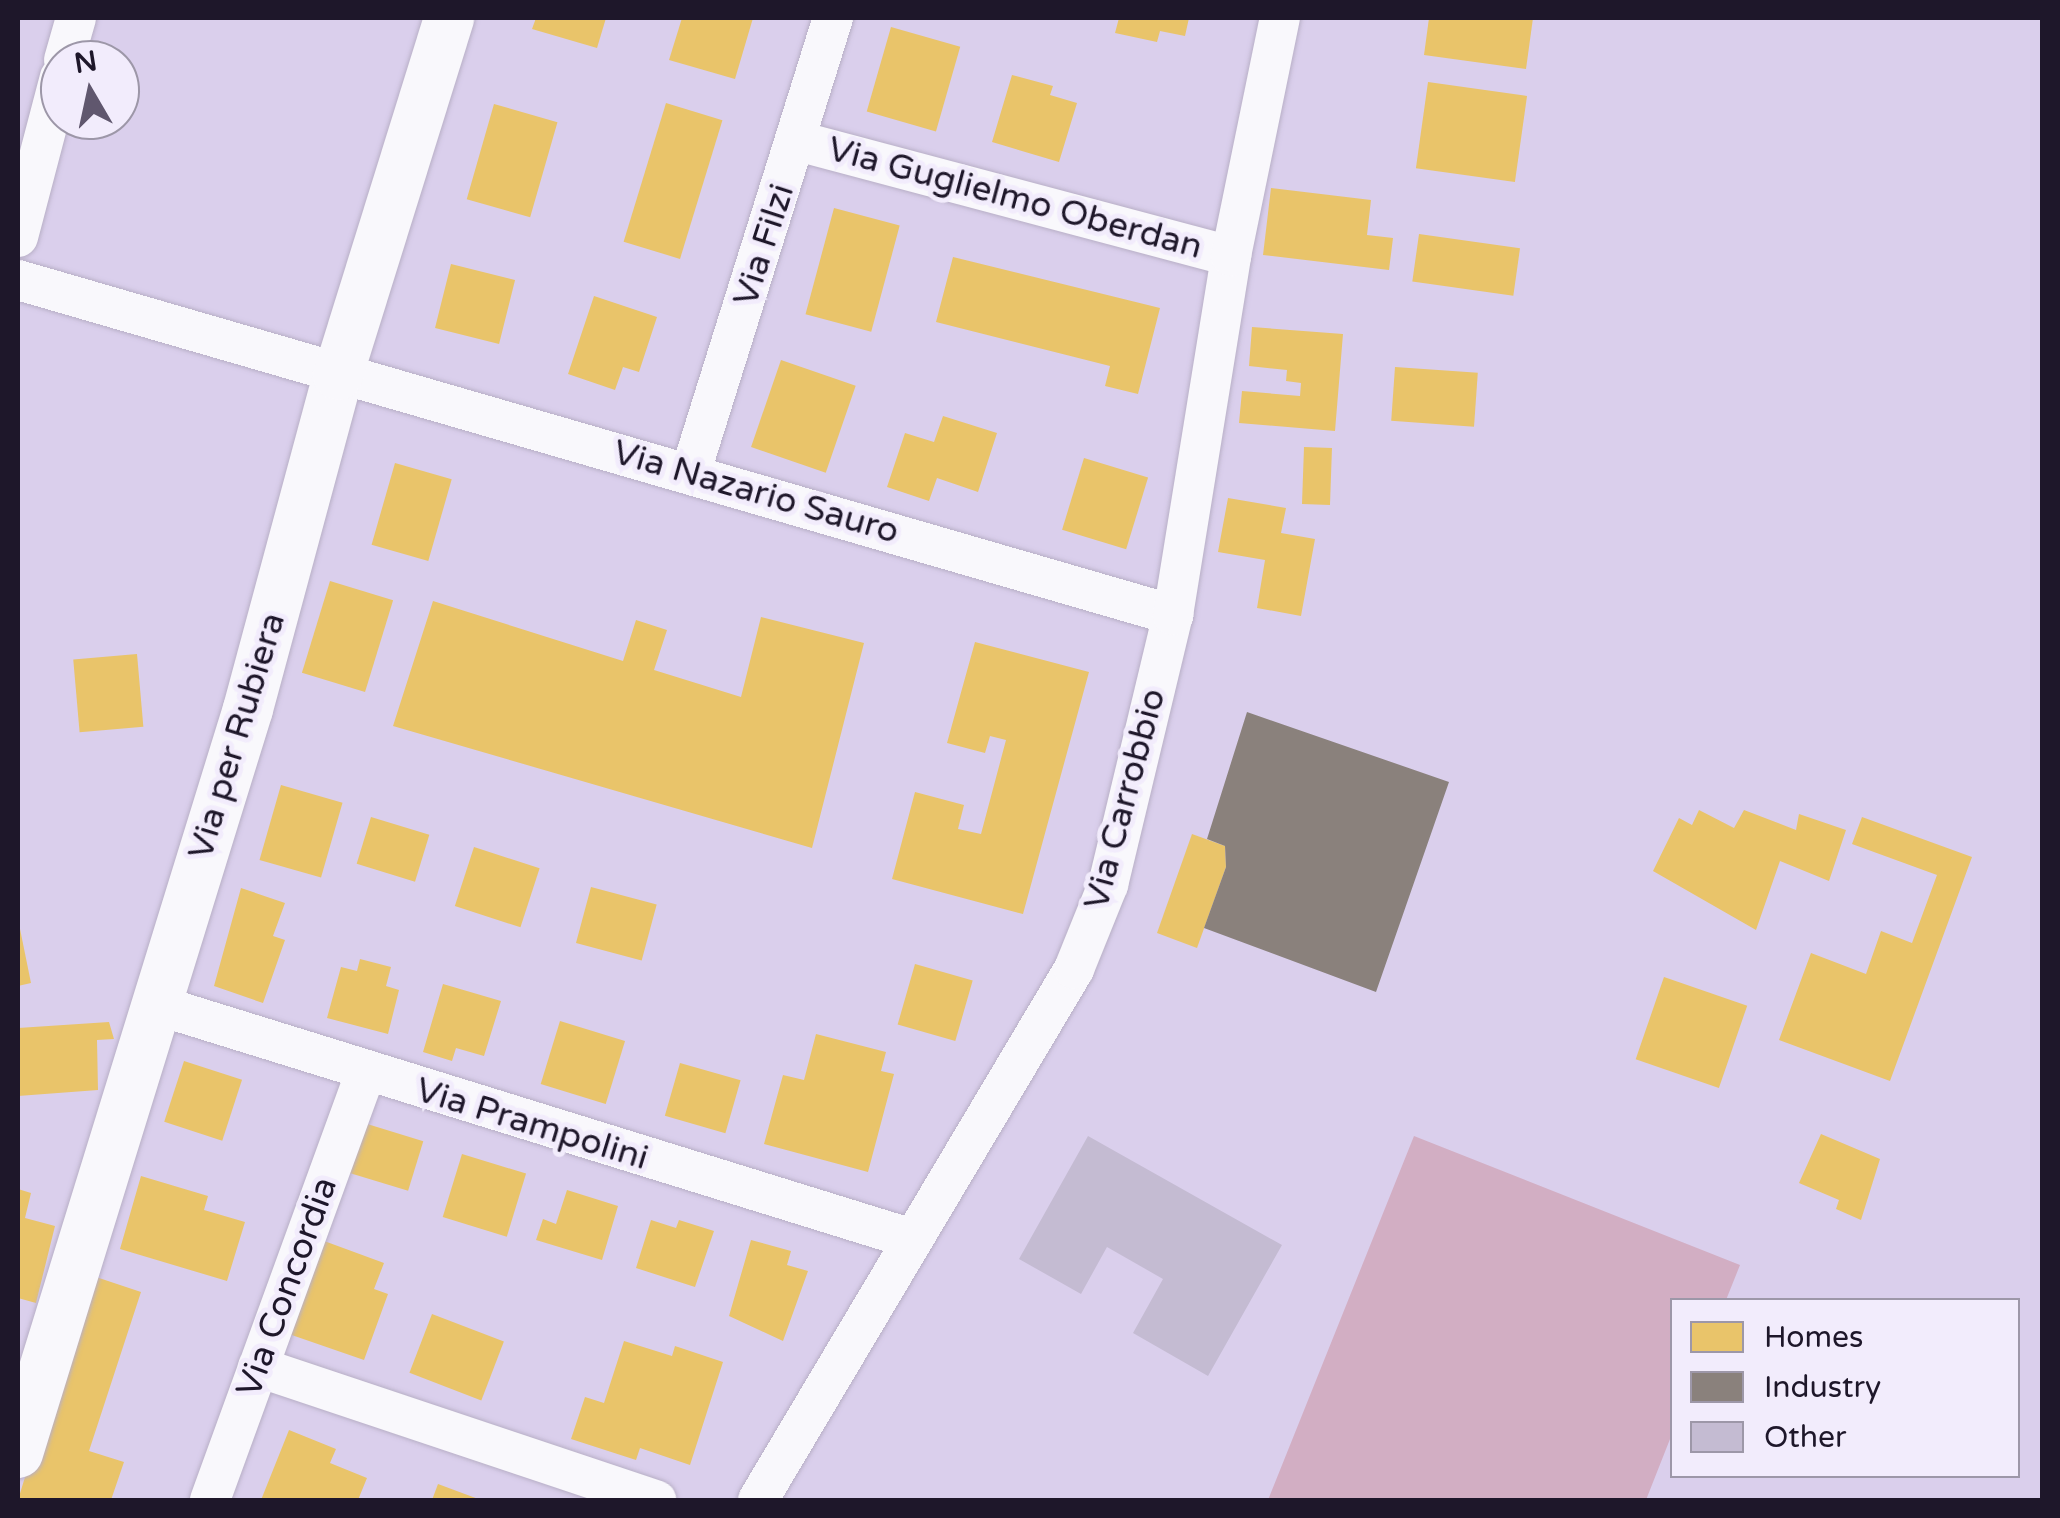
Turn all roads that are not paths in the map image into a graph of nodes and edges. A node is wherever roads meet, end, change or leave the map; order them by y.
1 (449, 18) edge
2 (833, 18) edge
3 (1280, 18) edge
4 (43, 140) edge
5 (798, 141) junction
6 (18, 237) edge
7 (1232, 256) junction
8 (18, 280) edge
9 (338, 376) junction
10 (692, 471) junction
11 (1173, 614) junction
12 (154, 1004) junction
13 (365, 1074) junction
14 (912, 1240) junction
15 (258, 1366) junction
16 (18, 1453) edge
17 (210, 1500) edge
18 (656, 1500) edge
19 (758, 1500) edge

1 - 9 street, Via per Rubiera
2 - 5 street, Via Filzi
3 - 7 street, Via Carrobbio
4 - 6 street
5 - 7 street, Via Guglielmo Oberdan
5 - 10 street, Via Filzi
7 - 11 street, Via Carrobbio
8 - 9 street, Via Nazario Sauro
9 - 10 street, Via Nazario Sauro
9 - 12 street, Via per Rubiera
10 - 11 street, Via Nazario Sauro
11 - 14 street, Via Carrobbio
12 - 13 street, Via Prampolini
12 - 16 street, Via per Rubiera
13 - 14 street, Via Prampolini
13 - 15 street, Via Concordia
14 - 19 street, Via Carrobbio
15 - 17 street, Via Concordia
15 - 18 street

